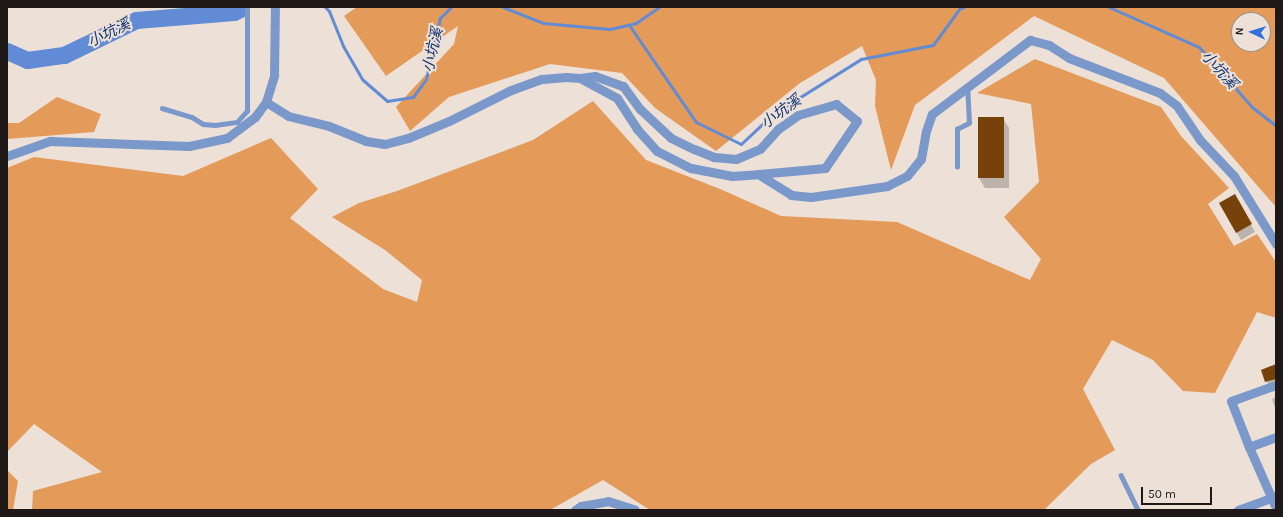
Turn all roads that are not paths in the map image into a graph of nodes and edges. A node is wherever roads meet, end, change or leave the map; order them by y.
1 (247, 7) edge
2 (275, 10) edge
3 (580, 78) junction
4 (967, 87) junction
5 (266, 102) junction
6 (162, 108) dead end
7 (239, 124) junction
8 (7, 156) edge
9 (957, 167) dead end
10 (758, 174) junction
11 (1276, 244) edge
12 (1276, 385) edge
13 (1276, 437) edge
14 (1249, 447) junction
15 (1121, 474) dead end
16 (1274, 497) edge
17 (1276, 508) edge
18 (575, 510) edge
19 (635, 510) edge
20 (1138, 510) edge
21 (1238, 510) edge

1 - 7 lane
2 - 5 street
3 - 5 street
3 - 10 street
3 - 10 street
4 - 9 lane
4 - 10 street
4 - 11 street
5 - 7 street
6 - 7 lane
7 - 8 street
12 - 14 street
13 - 14 street
14 - 16 street
15 - 20 lane
16 - 17 street
16 - 21 street
18 - 19 street

